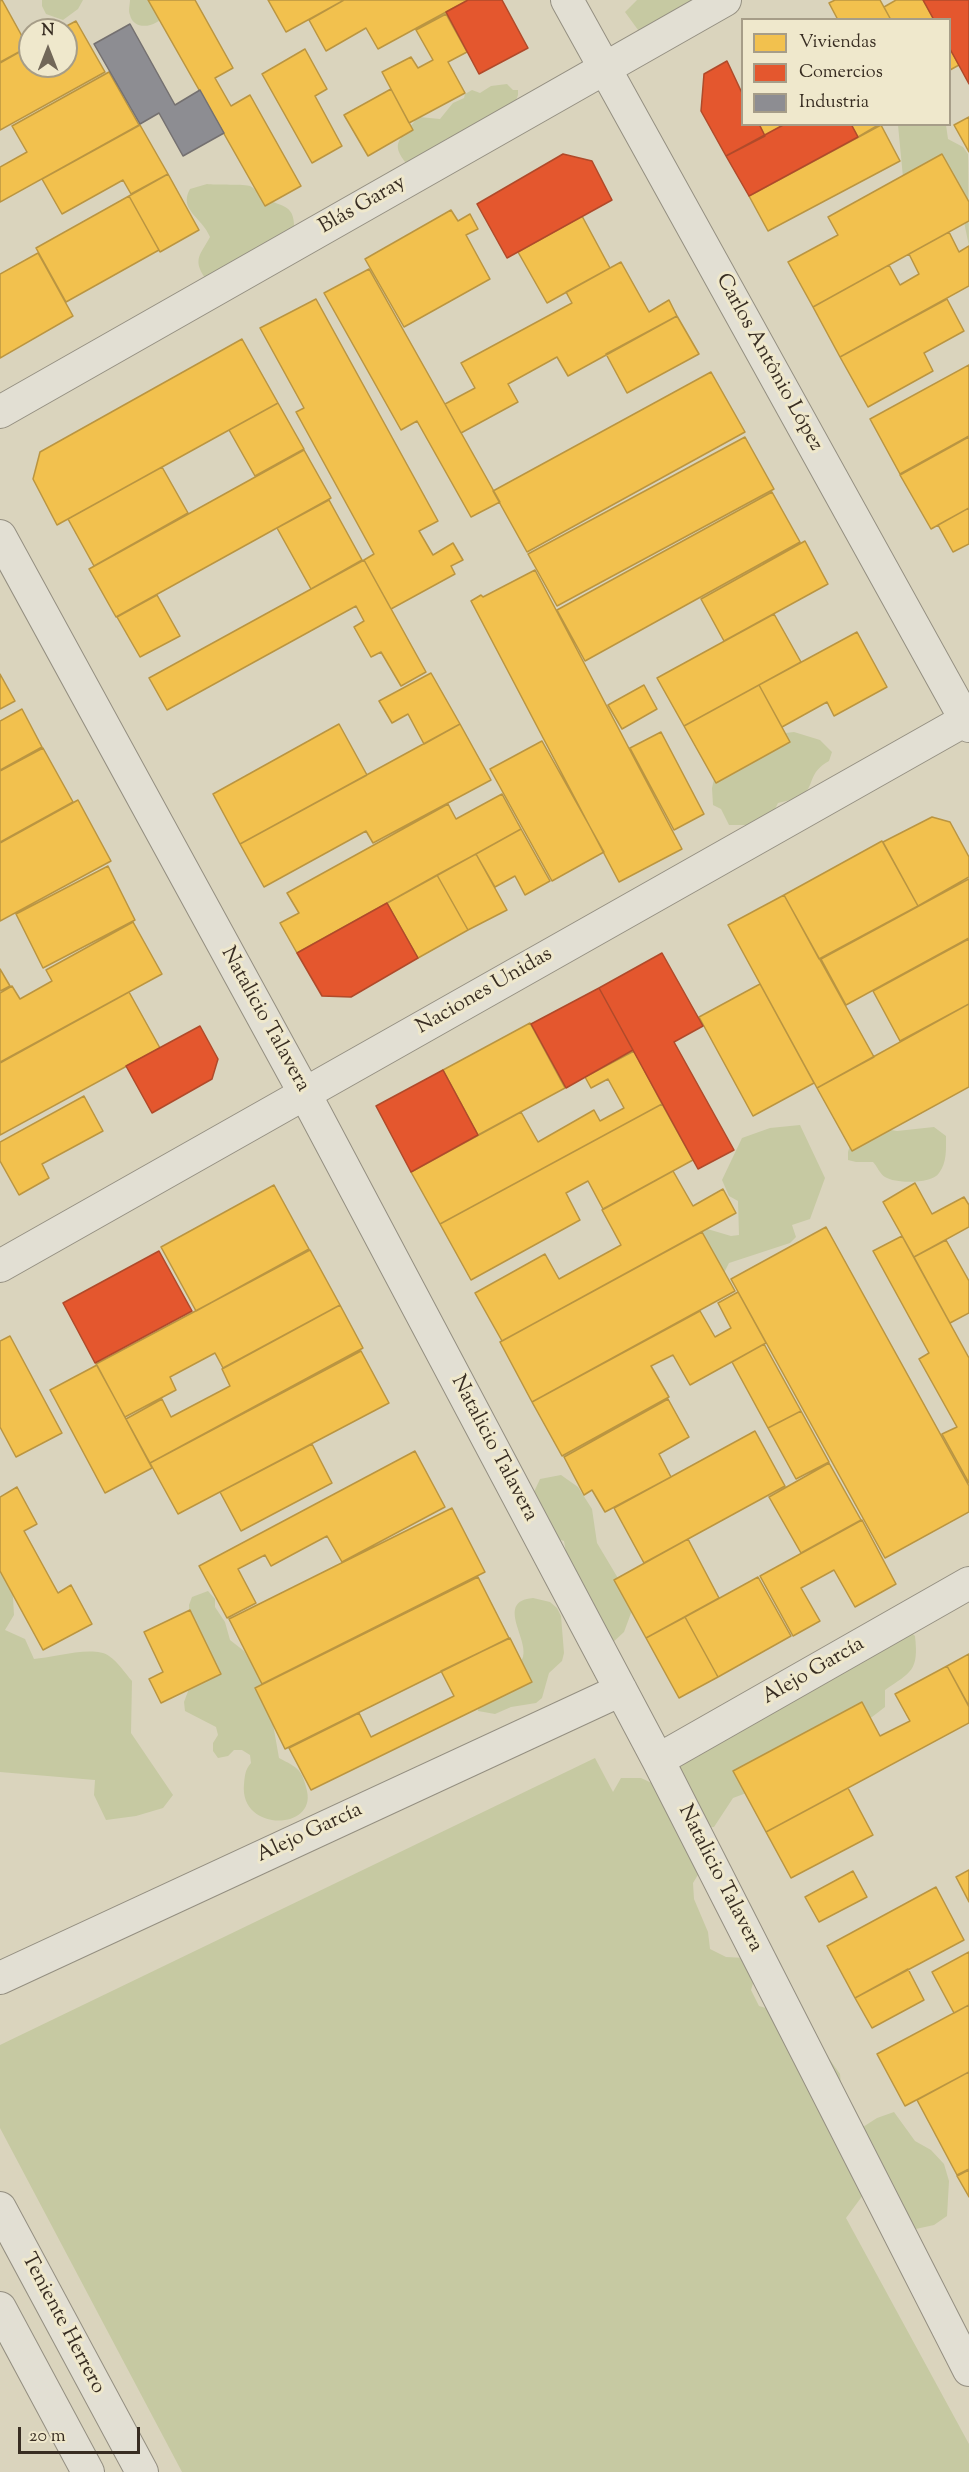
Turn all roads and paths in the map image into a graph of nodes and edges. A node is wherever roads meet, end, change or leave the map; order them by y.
1 (567, 0) edge
2 (725, 0) edge
3 (604, 69) junction
4 (0, 412) edge
5 (0, 536) edge
6 (968, 721) edge
7 (305, 1094) junction
8 (0, 1266) edge
9 (969, 1583) edge
10 (621, 1690) junction
11 (658, 1760) junction
12 (0, 1978) edge
13 (0, 2208) edge
14 (0, 2308) edge
15 (969, 2369) edge
16 (88, 2472) edge
17 (142, 2472) edge

1 - 3 street, Carlos Antônio López
2 - 3 street, Blás Garay
3 - 4 street, Blás Garay
3 - 6 street, Carlos Antônio López
5 - 7 street, Natalicio Talavera
6 - 7 street, Naciones Unidas
7 - 8 street, Naciones Unidas
7 - 10 street, Natalicio Talavera
9 - 11 street, Alejo García
10 - 11 street, Natalicio Talavera
10 - 12 street, Alejo García
11 - 15 street, Natalicio Talavera
13 - 17 street, Teniente Herrero
14 - 16 street

